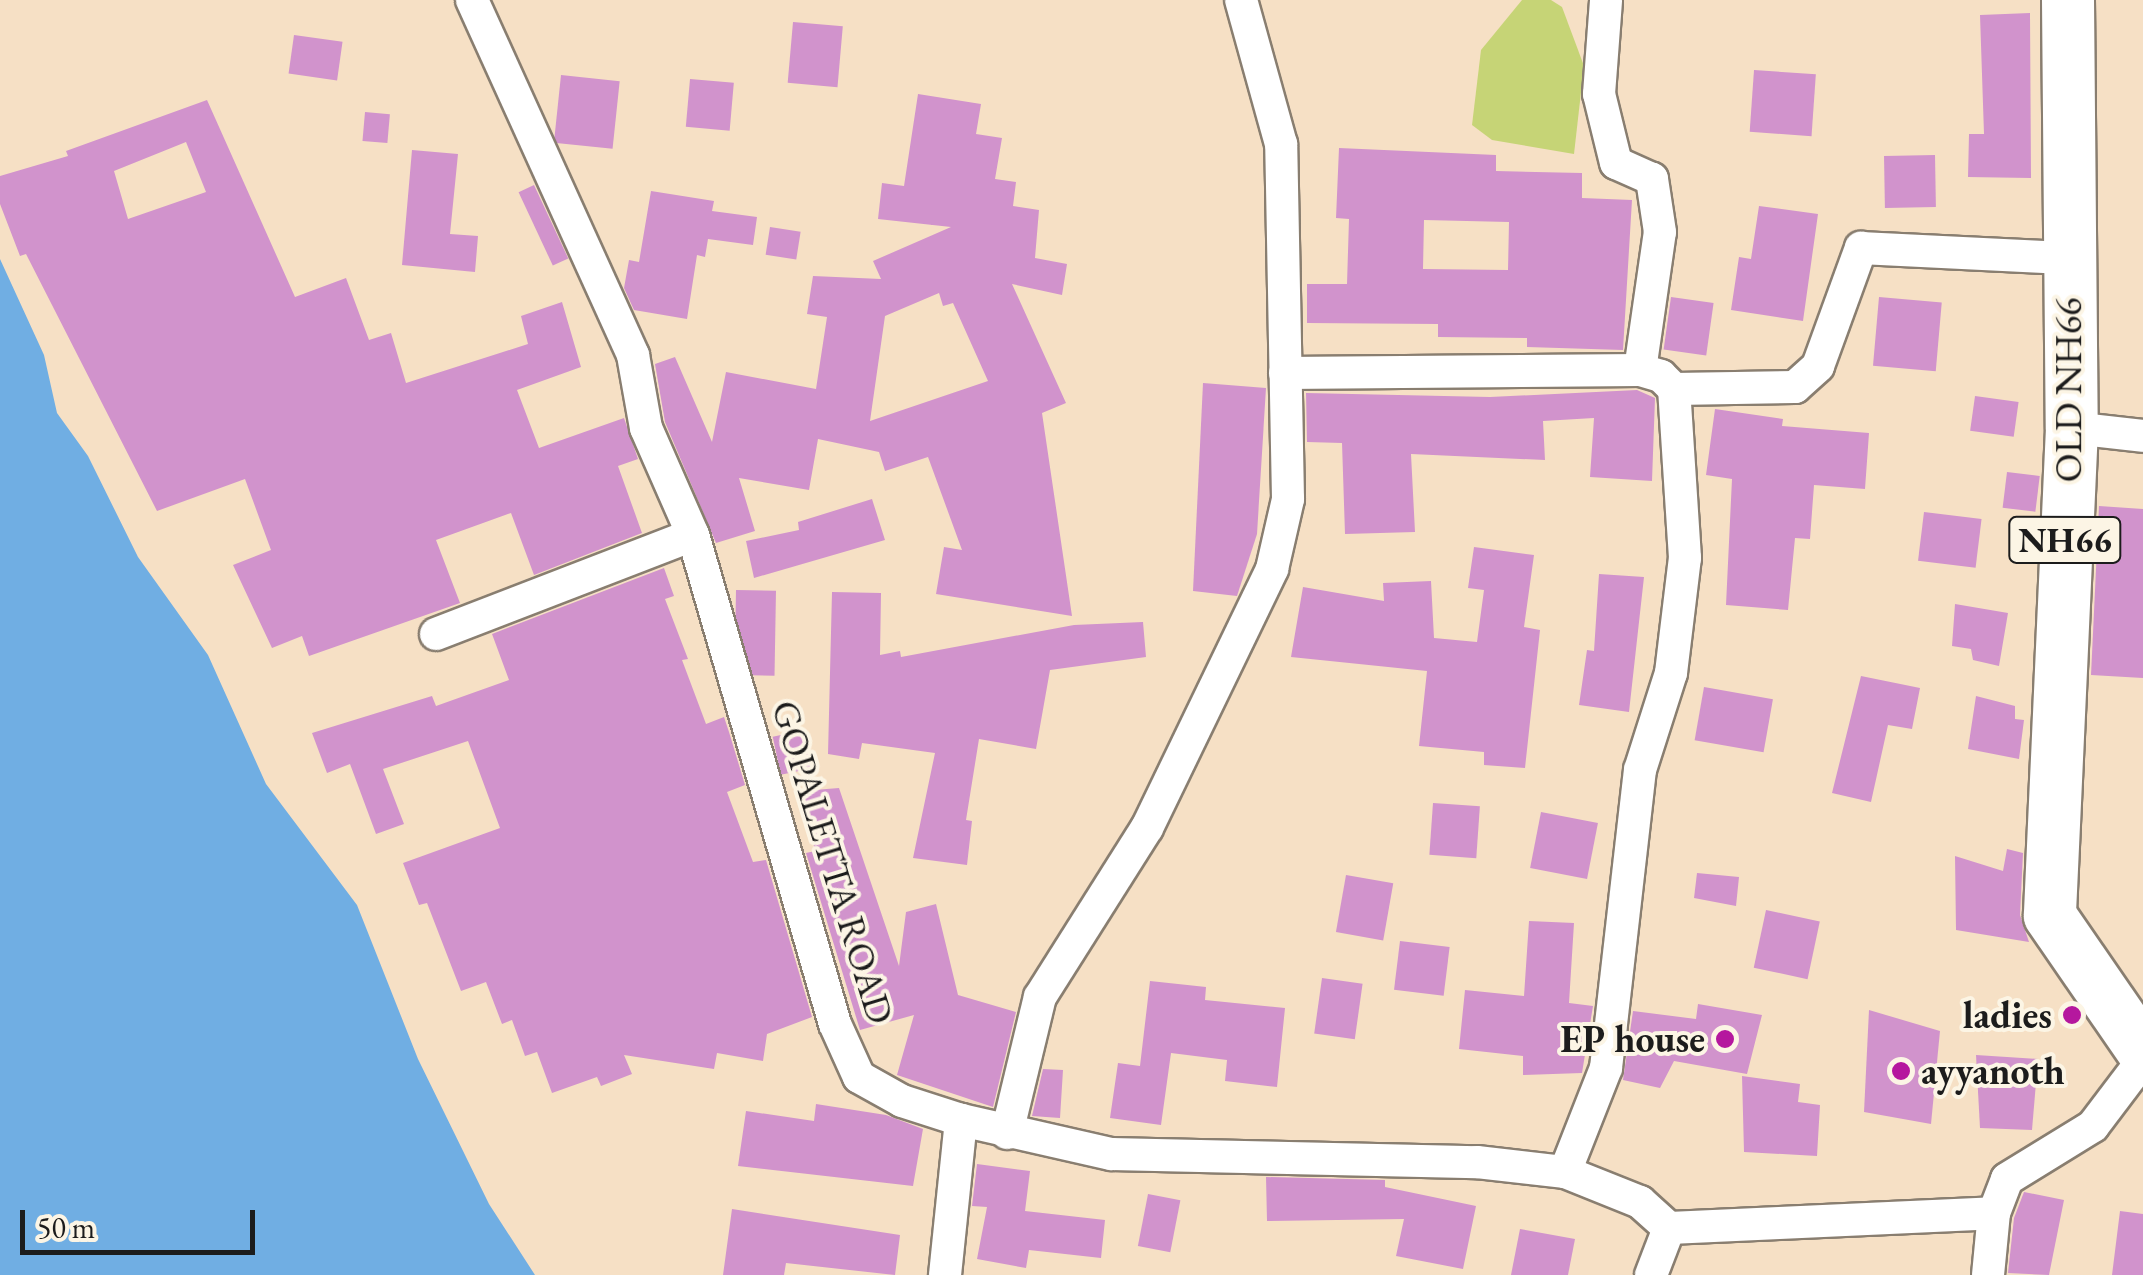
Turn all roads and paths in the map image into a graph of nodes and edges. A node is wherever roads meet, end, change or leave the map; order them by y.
1 (472, 0) edge
2 (1241, 0) edge
3 (1606, 0) edge
4 (2068, 0) edge
5 (2068, 258) junction
6 (1640, 370) junction
7 (1285, 374) junction
8 (1674, 389) junction
9 (2072, 428) junction
10 (2143, 436) edge
11 (693, 536) junction
12 (436, 634) dead end
13 (2143, 1051) edge
14 (2143, 1060) edge
15 (961, 1120) junction
16 (1007, 1133) junction
17 (1565, 1172) junction
18 (1994, 1213) junction
19 (1669, 1228) junction
20 (945, 1275) edge
21 (1651, 1275) edge
22 (1988, 1275) edge

1 - 11 street, GOPALETTA ROAD
2 - 7 street
3 - 6 street
4 - 5 main road, OLD NH66 / NH66
5 - 8 street
5 - 9 main road, OLD NH66 / NH66
6 - 7 street
6 - 8 street
7 - 16 street
8 - 17 street
9 - 10 street
9 - 13 main road, OLD NH66 / NH66
11 - 12 street
11 - 15 street, GOPALETTA ROAD
14 - 18 street
15 - 16 street, GOPALETTA ROAD
15 - 20 street
16 - 17 street, GOPALETTA ROAD
17 - 19 street, GOPALETTA ROAD
18 - 19 street
18 - 22 street
19 - 21 street

